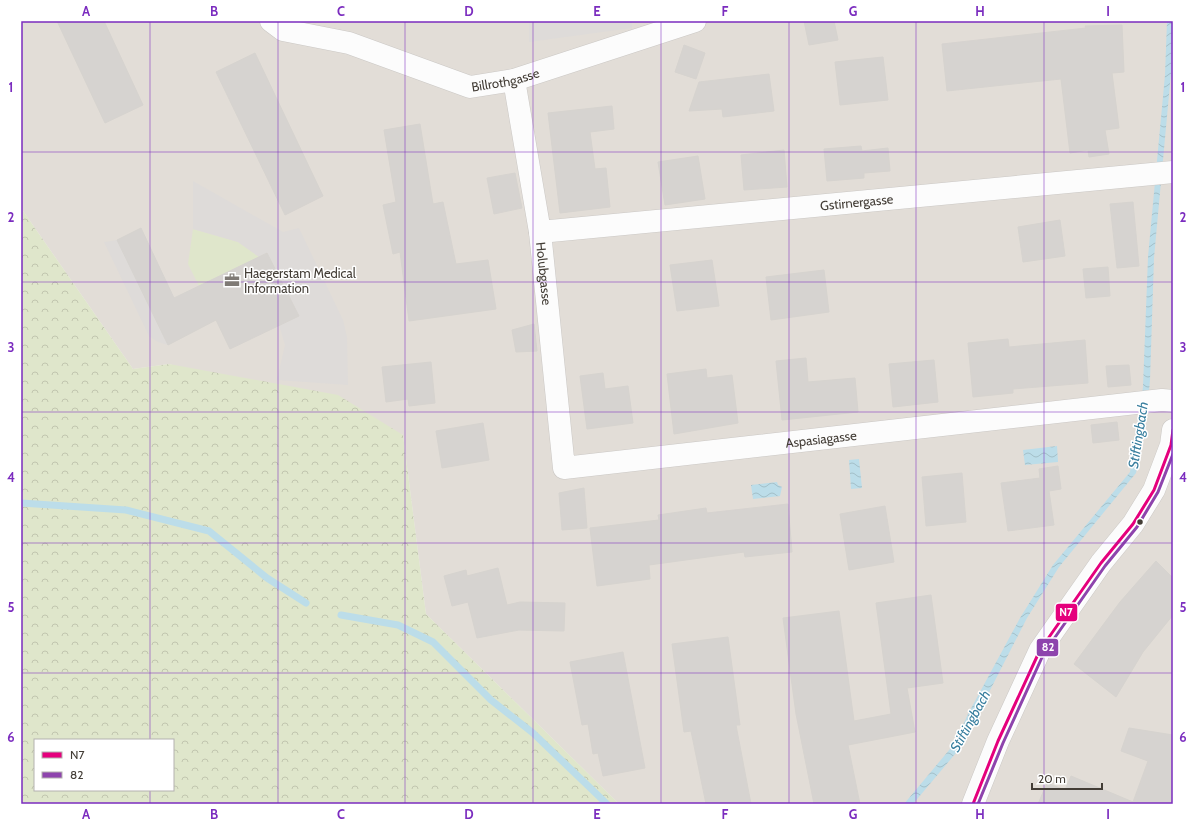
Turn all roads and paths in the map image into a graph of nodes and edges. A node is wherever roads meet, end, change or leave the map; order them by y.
1 (271, 21) edge
2 (694, 21) edge
3 (514, 80) junction
4 (1164, 172) edge
5 (540, 232) junction
6 (1168, 401) edge
7 (1173, 430) edge
8 (1169, 464) edge
9 (564, 468) joint
10 (973, 804) edge

1 - 3 street, Billrothgasse
2 - 3 street, Billrothgasse
3 - 5 street, Holubgasse
4 - 5 street, Gstirnergasse
5 - 9 street, Holubgasse
6 - 9 street, Aspasiagasse
7 - 8 street
8 - 10 street

